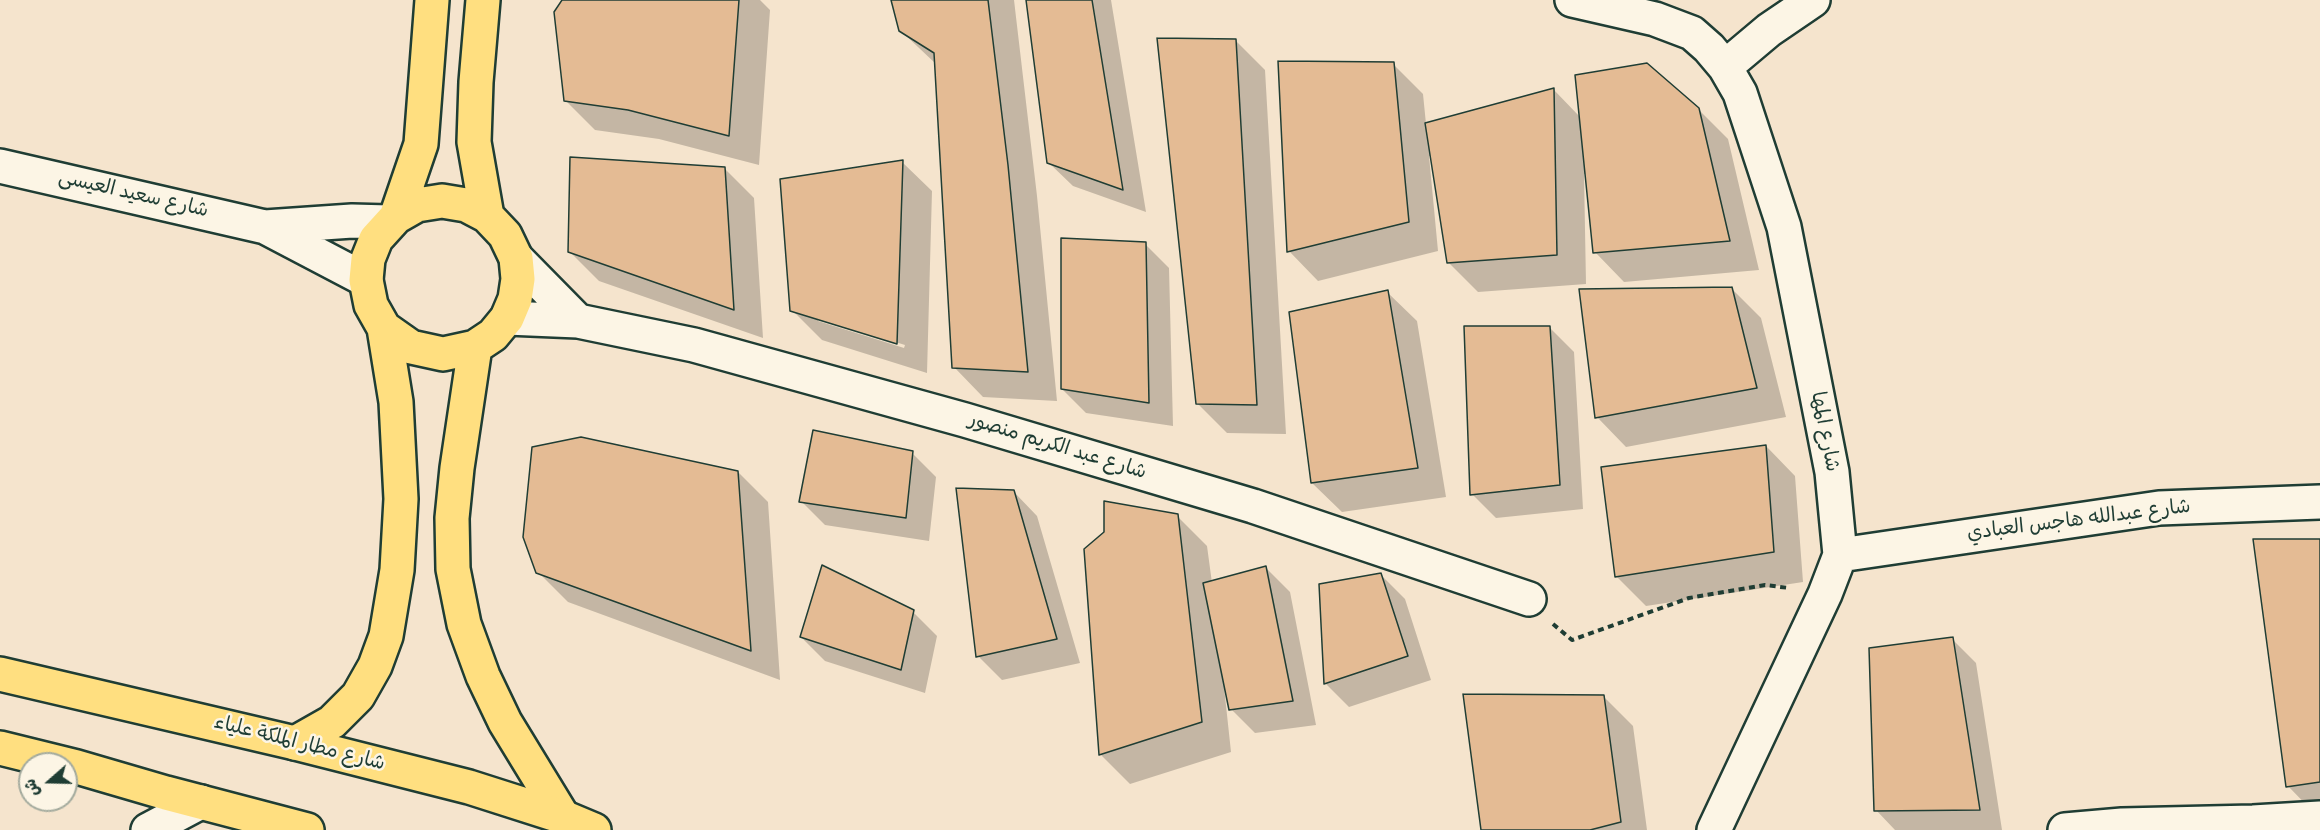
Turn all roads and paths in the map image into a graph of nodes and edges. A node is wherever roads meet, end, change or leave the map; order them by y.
1 (432, 0) edge
2 (483, 0) edge
3 (1572, 0) edge
4 (1813, 0) edge
5 (1725, 67) junction
6 (0, 166) edge
7 (487, 216) junction
8 (392, 219) junction
9 (265, 227) junction
10 (516, 258) junction
11 (366, 280) junction
12 (507, 318) junction
13 (578, 321) junction
14 (384, 328) junction
15 (475, 346) junction
16 (2320, 502) edge
17 (1840, 555) junction
18 (1825, 594) junction
19 (1530, 599) joint
20 (0, 674) edge
21 (295, 743) junction
22 (0, 748) edge
23 (201, 802) junction
24 (563, 817) junction
25 (2320, 818) edge
26 (148, 830) edge
27 (307, 830) edge
28 (594, 830) edge
29 (1714, 830) edge
30 (2065, 830) edge

1 - 8 main road
2 - 7 main road
3 - 5 street, شارع المها
4 - 5 street
5 - 17 street, شارع المها
6 - 9 street, شارع سعيد العيسى
7 - 8 main road
7 - 10 main road
8 - 9 street, شارع سعيد العيسى
8 - 11 main road
9 - 11 street, شارع سعيد العيسى
10 - 12 main road
10 - 13 street
11 - 14 main road
12 - 13 street, شارع عبد الكريم منصور
12 - 15 main road
13 - 19 street, شارع عبد الكريم منصور
14 - 15 main road
14 - 21 main road
15 - 24 main road
16 - 17 street, شارع عبدالله هاجس العبادي
17 - 18 street, شارع المها
18 - 19 path
18 - 29 street, شارع المها
20 - 21 main road, شارع مطار الملكة علياء
21 - 24 main road, شارع مطار الملكة علياء
22 - 23 main road
23 - 26 street
23 - 27 main road
24 - 28 main road, شارع مطار الملكة علياء
25 - 30 street

